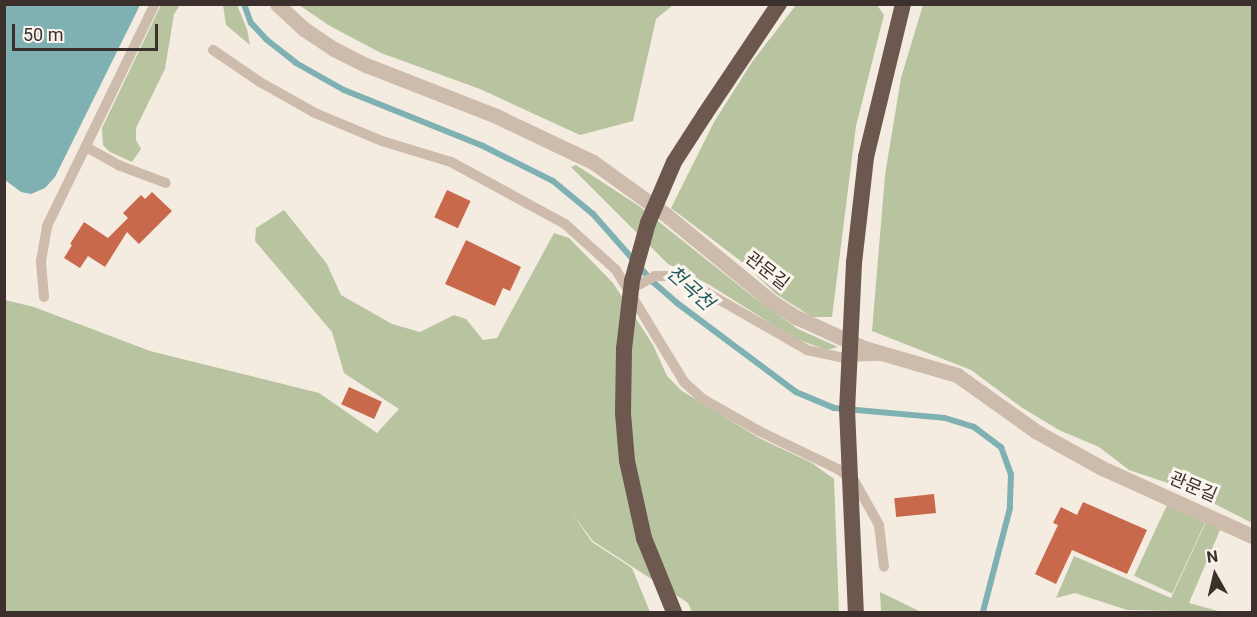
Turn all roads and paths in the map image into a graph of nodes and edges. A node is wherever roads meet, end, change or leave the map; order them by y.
1 (155, 4) edge
2 (277, 4) edge
3 (779, 4) edge
4 (903, 4) edge
5 (213, 50) dead end
6 (87, 147) junction
7 (166, 183) dead end
8 (629, 290) junction
9 (44, 297) dead end
10 (889, 356) junction
11 (1252, 536) edge
12 (884, 567) dead end
13 (674, 612) edge
14 (856, 612) edge

1 - 6 lane
2 - 10 street, 관문길
3 - 13 highway, bridge
4 - 14 highway, bridge
5 - 8 lane
6 - 7 lane
6 - 9 lane
8 - 10 lane
8 - 12 lane
10 - 11 street, 관문길

